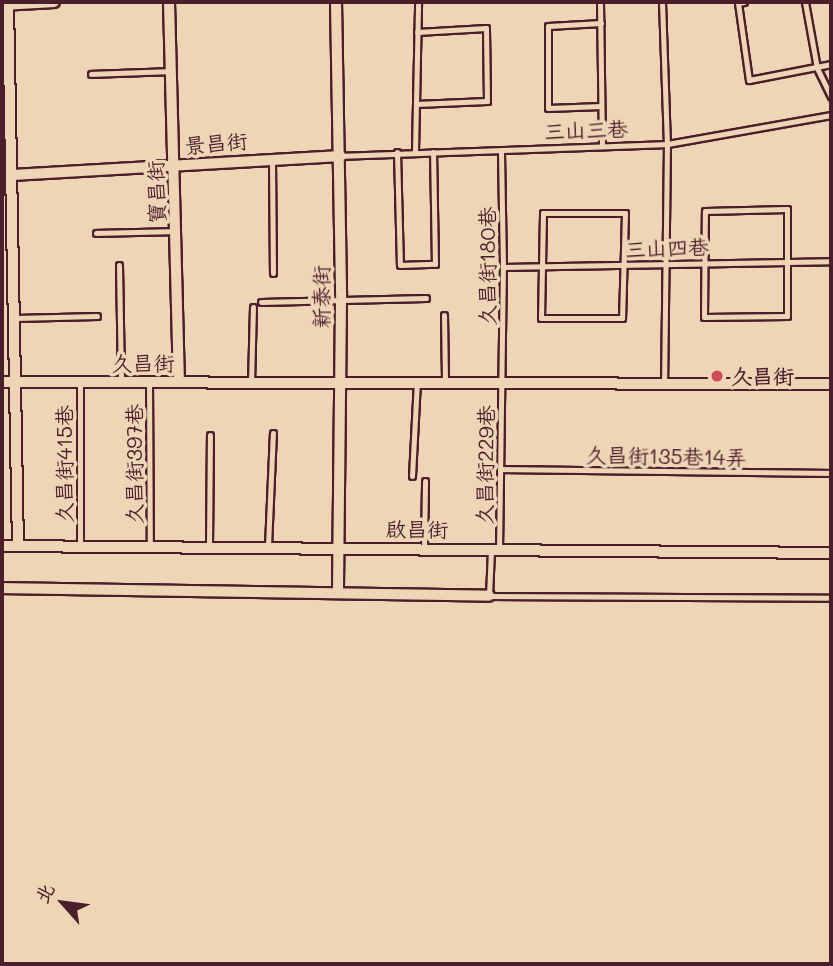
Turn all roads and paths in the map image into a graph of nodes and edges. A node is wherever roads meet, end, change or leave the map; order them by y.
1 (54, 2) edge
2 (169, 2) edge
3 (336, 2) edge
4 (418, 2) edge
5 (600, 2) edge
6 (662, 2) edge
7 (744, 2) edge
8 (805, 2) edge
9 (6, 4) edge
10 (601, 23) junction
11 (417, 32) junction
12 (831, 64) edge
13 (817, 68) junction
14 (171, 71) junction
15 (91, 74) dead end
16 (831, 97) edge
17 (416, 104) junction
18 (601, 106) junction
19 (831, 115) edge
20 (6, 130) edge
21 (667, 144) junction
22 (602, 145) junction
23 (501, 150) junction
24 (415, 151) junction
25 (397, 152) junction
26 (433, 152) junction
27 (340, 156) junction
28 (272, 158) junction
29 (175, 166) junction
30 (13, 175) junction
31 (177, 231) junction
32 (96, 233) dead end
33 (788, 261) junction
34 (831, 261) edge
35 (704, 263) junction
36 (119, 265) dead end
37 (666, 265) junction
38 (623, 266) junction
39 (503, 267) junction
40 (541, 267) junction
41 (273, 273) dead end
42 (426, 299) dead end
43 (341, 301) junction
44 (261, 302) dead end
45 (253, 307) dead end
46 (444, 314) dead end
47 (97, 316) dead end
48 (15, 318) junction
49 (445, 381) junction
50 (2, 382) edge
51 (16, 382) junction
52 (80, 382) junction
53 (121, 382) junction
54 (149, 382) junction
55 (179, 382) junction
56 (340, 382) junction
57 (417, 382) junction
58 (503, 382) junction
59 (251, 383) junction
60 (831, 384) edge
61 (664, 385) junction
62 (273, 433) dead end
63 (211, 435) dead end
64 (500, 470) junction
65 (831, 473) edge
66 (412, 476) dead end
67 (425, 481) dead end
68 (80, 545) junction
69 (2, 546) edge
70 (18, 546) junction
71 (150, 546) junction
72 (209, 546) junction
73 (268, 546) junction
74 (338, 548) junction
75 (424, 549) junction
76 (495, 550) junction
77 (831, 554) edge
78 (2, 589) edge
79 (338, 593) junction
80 (489, 596) junction
81 (831, 598) edge

1 - 9 street
2 - 14 street, 寶昌街
3 - 27 street, 新泰街
4 - 11 lane
5 - 10 lane
6 - 21 lane
7 - 13 lane
8 - 13 lane
9 - 20 street
10 - 18 lane
10 - 18 lane
11 - 17 lane
11 - 17 lane
12 - 13 lane
13 - 16 lane
14 - 15 lane
14 - 29 street, 寶昌街
17 - 24 lane
18 - 22 lane
19 - 21 lane, 三山三巷
20 - 30 street
21 - 22 lane, 三山三巷
21 - 37 lane
22 - 23 lane, 三山三巷
23 - 26 lane, 三山三巷
23 - 39 lane, 久昌街180巷
24 - 25 lane, 三山三巷
24 - 26 lane, 三山三巷
25 - 26 lane
25 - 27 lane, 三山三巷
27 - 28 street, 景昌街
27 - 43 street, 新泰街
28 - 29 street, 景昌街
28 - 41 lane
29 - 30 street, 景昌街
29 - 31 street, 寶昌街
30 - 48 street
31 - 32 lane
31 - 55 street, 寶昌街
33 - 34 lane, 三山四巷
33 - 35 lane, 三山四巷
33 - 35 lane
33 - 35 lane
35 - 37 lane, 三山四巷
36 - 53 lane
37 - 38 lane, 三山四巷
37 - 61 lane
38 - 40 lane, 三山四巷
38 - 40 lane
38 - 40 lane
39 - 40 lane, 三山四巷
39 - 58 lane, 久昌街180巷
42 - 43 lane
43 - 44 lane
43 - 56 street, 新泰街
45 - 59 lane
46 - 49 lane
47 - 48 lane
48 - 51 street
49 - 57 street, 久昌街
49 - 58 street, 久昌街
50 - 51 street, 久昌街
51 - 52 street, 久昌街
51 - 70 street
52 - 53 street, 久昌街
52 - 68 lane, 久昌街415巷
53 - 54 street, 久昌街
54 - 55 street, 久昌街
54 - 71 lane, 久昌街397巷
55 - 59 street, 久昌街
56 - 57 street, 久昌街
56 - 59 street, 久昌街
56 - 74 street, 新泰街
57 - 66 lane
58 - 61 street, 久昌街
58 - 64 lane, 久昌街229巷
60 - 61 street, 久昌街
62 - 73 lane
63 - 72 lane
64 - 65 lane, 久昌街135巷14弄
64 - 76 lane, 久昌街229巷
67 - 75 lane
68 - 70 street, 啟昌街
68 - 71 street, 啟昌街
69 - 70 street, 啟昌街
71 - 72 street, 啟昌街
72 - 73 street, 啟昌街
73 - 74 street, 啟昌街
74 - 75 street, 啟昌街
74 - 79 street, 新泰街
75 - 76 street, 啟昌街
76 - 77 street, 啟昌街
76 - 80 lane, 久昌街229巷
78 - 79 street
79 - 80 street
80 - 81 lane

